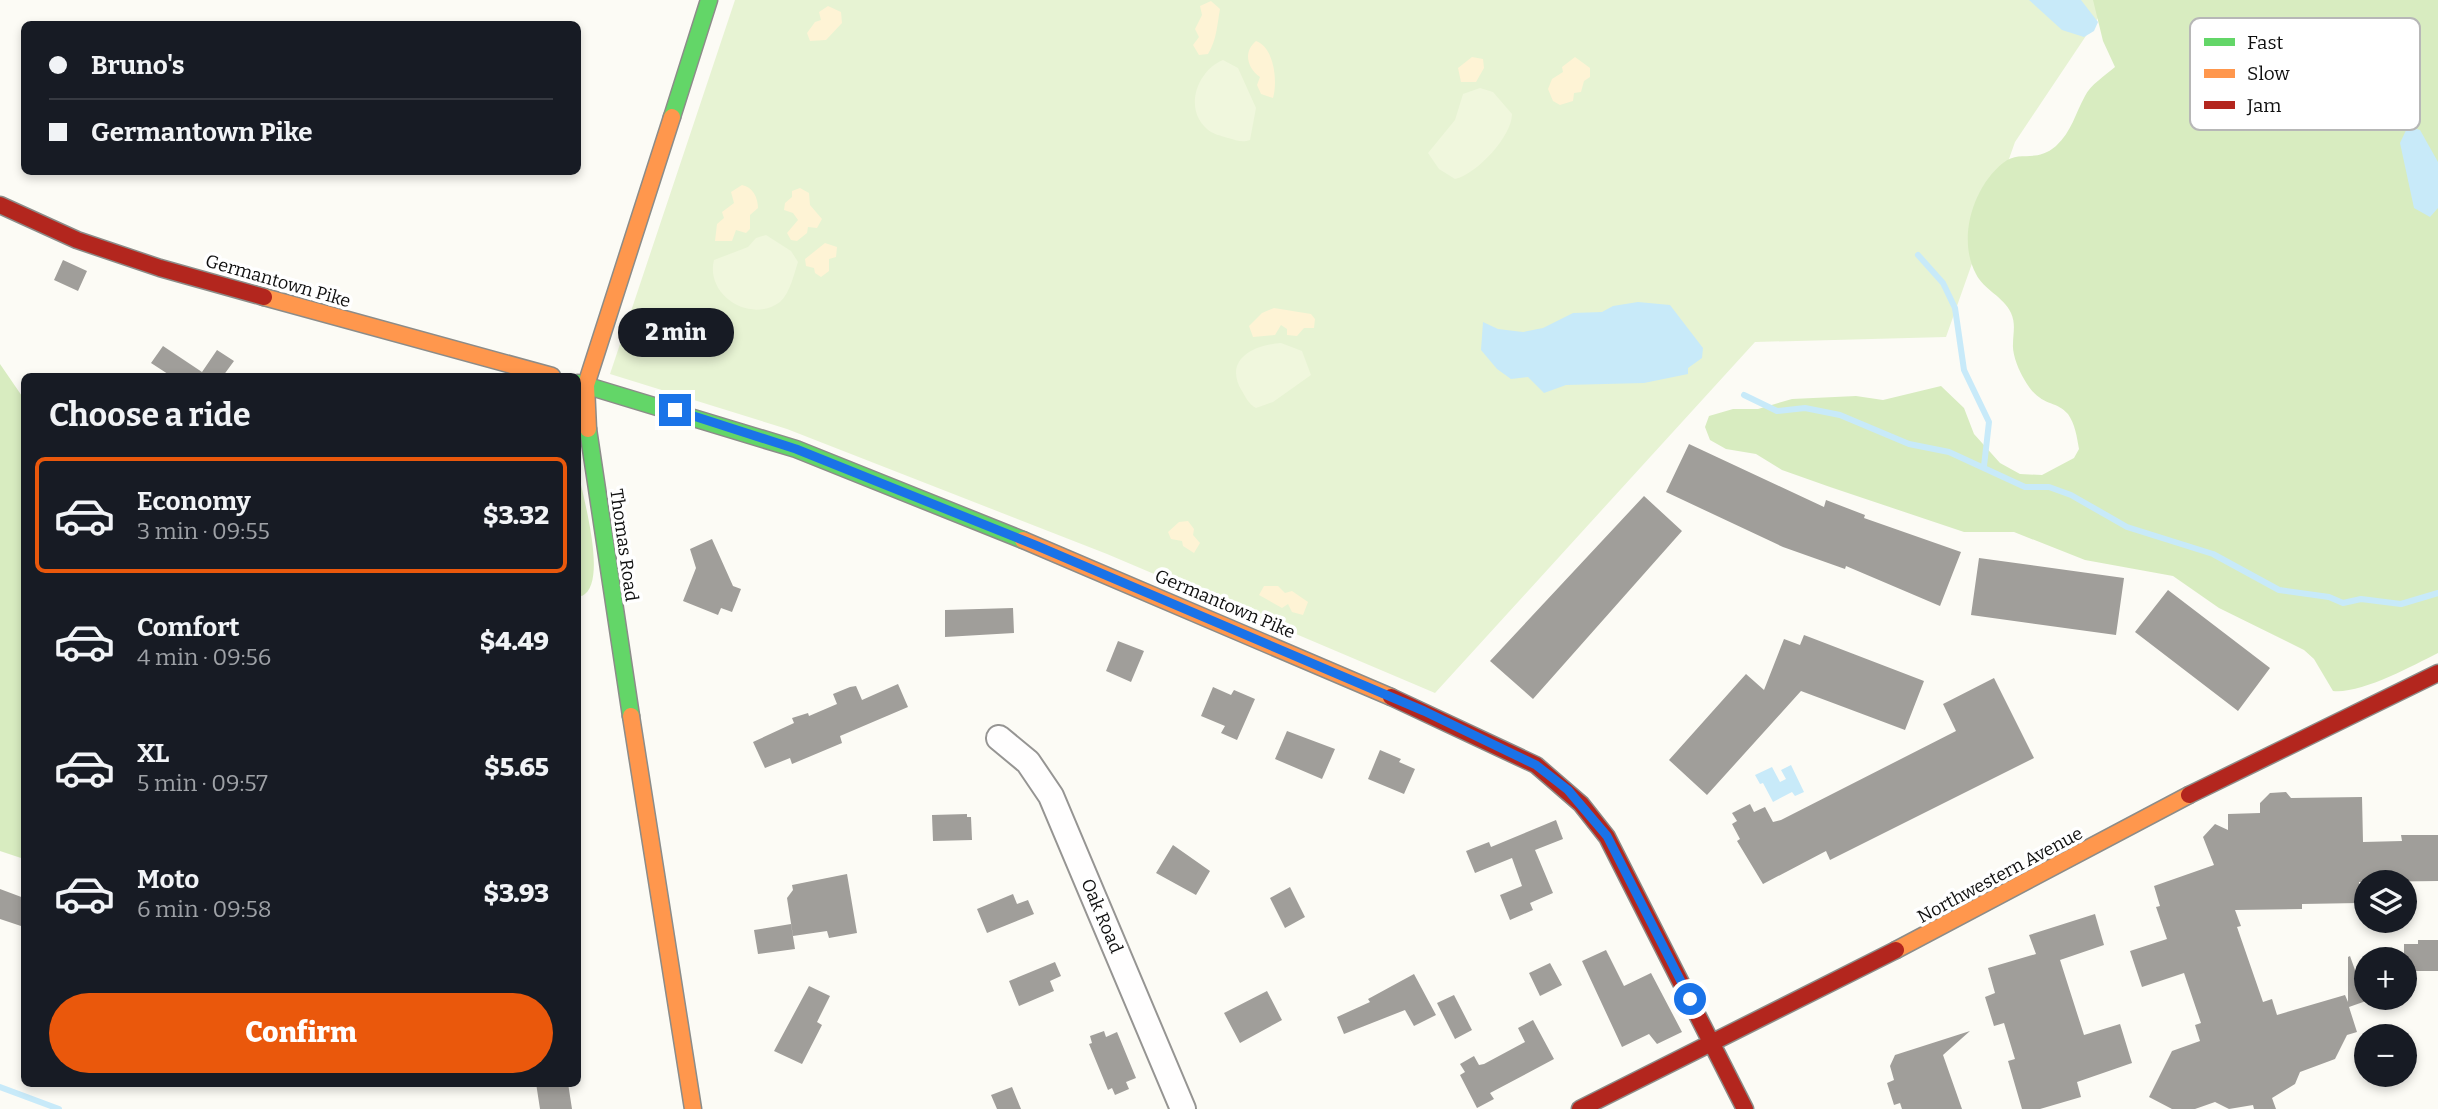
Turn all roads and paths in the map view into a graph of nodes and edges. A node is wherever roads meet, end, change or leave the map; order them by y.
1 (709, 0) edge
2 (0, 205) edge
3 (541, 373) edge
4 (582, 384) edge
5 (2438, 673) edge
6 (999, 738) dead end
7 (1713, 1044) junction
8 (693, 1109) edge
9 (1183, 1109) edge
10 (1580, 1109) edge
11 (1745, 1109) edge

1 - 4 street, Thomas Road
2 - 3 street, Germantown Pike
4 - 7 street, Germantown Pike
4 - 8 street, Thomas Road
5 - 7 street, Northwestern Avenue
6 - 9 street, Oak Road
7 - 10 street, Northwestern Avenue
7 - 11 street, Germantown Pike

